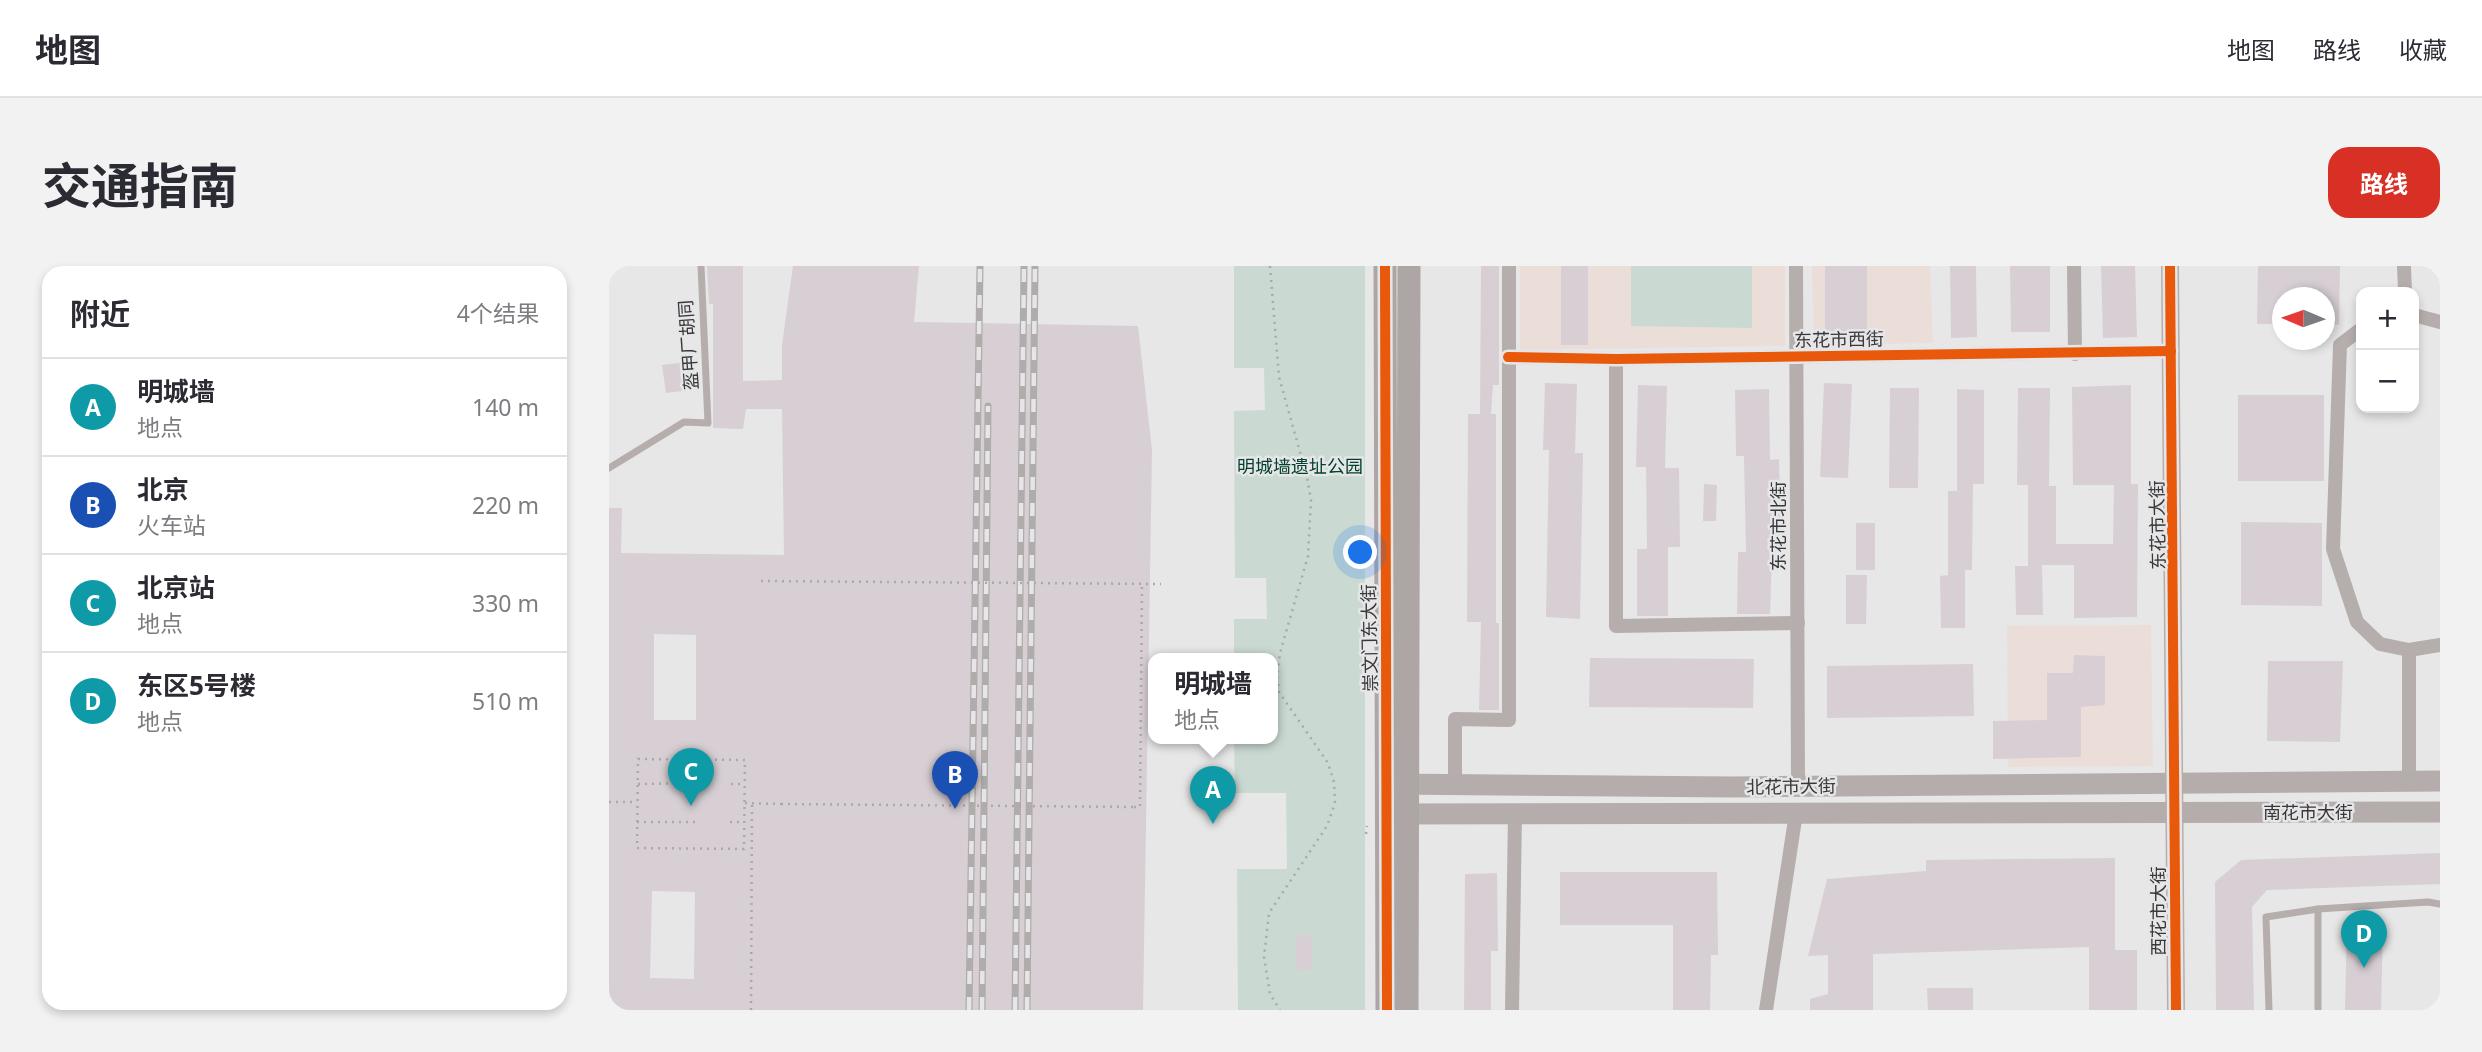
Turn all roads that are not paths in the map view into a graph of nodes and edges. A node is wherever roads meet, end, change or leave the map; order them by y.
1 (701, 266) edge
2 (1385, 266) edge
3 (1409, 266) edge
4 (1509, 266) edge
5 (1796, 266) edge
6 (2074, 266) edge
7 (2170, 266) edge
8 (2404, 266) edge
9 (2405, 287) edge
10 (2419, 317) edge
11 (2440, 322) edge
12 (2356, 333) edge
13 (2171, 351) junction
14 (2075, 354) junction
15 (1508, 357) junction
16 (1797, 357) junction
17 (1616, 359) junction
18 (609, 468) edge
19 (1798, 623) junction
20 (2440, 645) edge
21 (2409, 650) junction
22 (2440, 780) edge
23 (2409, 781) junction
24 (1455, 782) junction
25 (1398, 784) junction
26 (2176, 784) junction
27 (1798, 786) junction
28 (2175, 811) junction
29 (2440, 812) edge
30 (1515, 813) junction
31 (1796, 813) junction
32 (1398, 814) junction
33 (2440, 904) edge
34 (2318, 909) junction
35 (1387, 1010) edge
36 (1407, 1010) edge
37 (1512, 1010) edge
38 (1766, 1010) edge
39 (2176, 1010) edge
40 (2269, 1010) edge
41 (2318, 1010) edge

1 - 18 lane, 盔甲厂胡同
2 - 25 main road, 崇文门东大街
3 - 25 main road
4 - 15 street
5 - 16 street, 东花市北街
6 - 14 street
7 - 13 street, 东花市大街
8 - 9 street
10 - 11 street
12 - 21 street
13 - 14 street, 东花市西街
13 - 26 street, 东花市大街
14 - 16 street, 东花市西街
15 - 17 street, 东花市西街
15 - 24 street
16 - 17 street, 东花市西街
16 - 19 street, 东花市北街
17 - 19 street
19 - 27 street, 东花市北街
20 - 21 street
21 - 23 street
22 - 23 main road, 南花市大街
23 - 26 main road, 南花市大街
24 - 25 main road, 北花市大街
24 - 27 main road, 北花市大街
25 - 32 main road
26 - 27 main road, 北花市大街
26 - 28 street, 东花市大街
28 - 29 main road, 南花市大街
28 - 31 main road, 北花市大街
28 - 39 street, 西花市大街
30 - 31 main road, 北花市大街
30 - 32 main road, 北花市大街
30 - 37 street
31 - 38 street
32 - 35 main road
32 - 36 main road
33 - 34 lane
34 - 40 lane
34 - 41 lane

